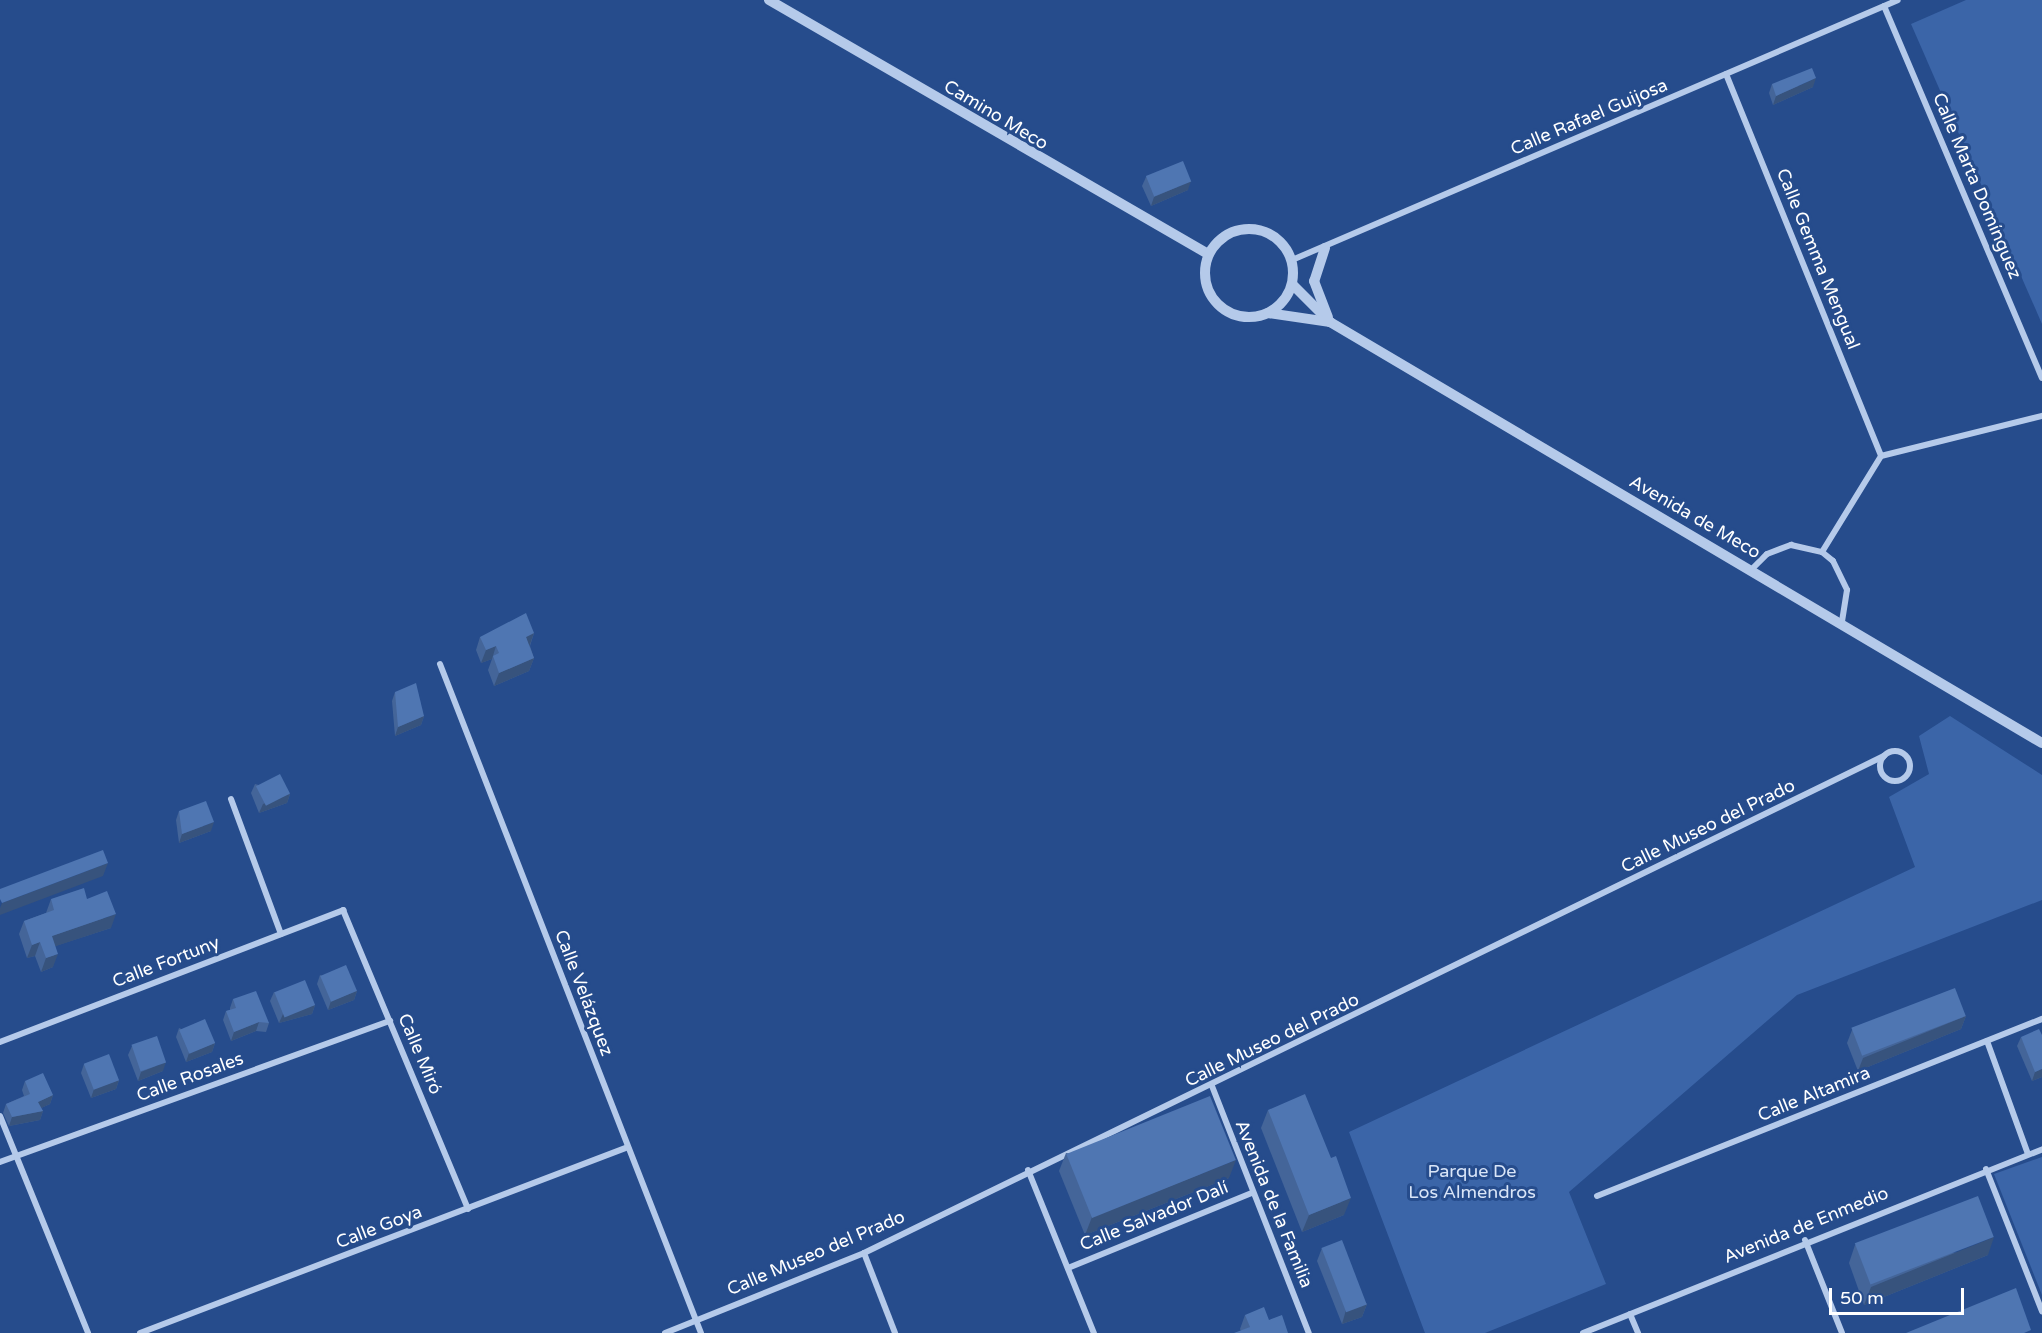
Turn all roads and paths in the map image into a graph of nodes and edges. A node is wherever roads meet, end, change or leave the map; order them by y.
1 (769, 0) edge
2 (1898, 0) edge
3 (1884, 6) junction
4 (1726, 74) junction
5 (1325, 248) junction
6 (1208, 254) junction
7 (1292, 260) junction
8 (1292, 284) junction
9 (1268, 313) junction
10 (1330, 322) junction
11 (2042, 378) edge
12 (2042, 416) edge
13 (1881, 456) junction
14 (1822, 552) junction
15 (1752, 569) junction
16 (1842, 623) junction
17 (440, 664) dead end
18 (2042, 743) edge
19 (1884, 756) junction
20 (231, 799) dead end
21 (343, 910) joint
22 (281, 934) junction
23 (2042, 1019) edge
24 (390, 1021) junction
25 (1987, 1041) junction
26 (0, 1042) edge
27 (1212, 1086) junction
28 (0, 1116) edge
29 (628, 1147) junction
30 (2042, 1149) edge
31 (2028, 1154) junction
32 (17, 1155) junction
33 (0, 1162) edge
34 (1986, 1169) junction
35 (1028, 1170) junction
36 (1252, 1193) junction
37 (1597, 1196) dead end
38 (468, 1209) junction
39 (1805, 1240) junction
40 (864, 1253) junction
41 (1068, 1268) junction
42 (2042, 1311) edge
43 (1630, 1314) junction
44 (696, 1320) junction
45 (88, 1333) edge
46 (140, 1333) edge
47 (665, 1333) edge
48 (701, 1333) edge
49 (896, 1333) edge
50 (1094, 1333) edge
51 (1309, 1333) edge
52 (1583, 1333) edge
53 (1638, 1333) edge
54 (1842, 1333) edge

1 - 6 street, Camino Meco
2 - 3 street, Calle Rafael Guijosa
3 - 4 street, Calle Rafael Guijosa
3 - 11 street, Calle Marta Domínguez
4 - 5 street, Calle Rafael Guijosa
4 - 13 street, Calle Gemma Mengual
5 - 7 street, Calle Rafael Guijosa
5 - 10 street
6 - 7 street
6 - 9 street
7 - 8 street
8 - 9 street
8 - 10 street, Avenida de Meco
9 - 10 street, Avenida de Meco
10 - 15 street, Avenida de Meco
12 - 13 street
13 - 14 street
14 - 15 street
14 - 16 street
15 - 16 street, Avenida de Meco
16 - 18 street, Avenida de Meco
17 - 29 street, Calle Velázquez
19 - 19 street
19 - 27 street, Calle Museo del Prado
20 - 22 street
21 - 22 street, Calle Fortuny
21 - 24 street, Calle Miró
22 - 26 street, Calle Fortuny
23 - 25 street, Calle Altamira
24 - 32 street, Calle Rosales
24 - 38 street, Calle Miró
25 - 31 street
25 - 37 street, Calle Altamira
27 - 35 street, Calle Museo del Prado
27 - 36 street, Avenida de la Familia
28 - 32 street
29 - 38 street, Calle Goya
29 - 44 street, Calle Velázquez
30 - 31 street, Avenida de Enmedio
31 - 34 street, Avenida de Enmedio
32 - 33 street, Calle Rosales
32 - 45 street
34 - 39 street, Avenida de Enmedio
34 - 42 street
35 - 40 street, Calle Museo del Prado
35 - 41 street
36 - 41 street, Calle Salvador Dalí
36 - 51 street, Avenida de la Familia
38 - 46 street, Calle Goya
39 - 43 street, Avenida de Enmedio
39 - 54 street
40 - 44 street, Calle Museo del Prado
40 - 49 street
41 - 50 street
43 - 52 street, Avenida de Enmedio
43 - 53 street
44 - 47 street, Calle Museo del Prado
44 - 48 street, Calle Velázquez

